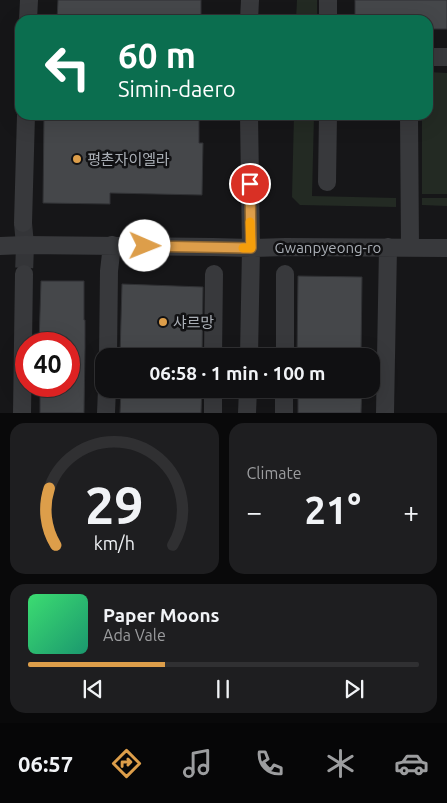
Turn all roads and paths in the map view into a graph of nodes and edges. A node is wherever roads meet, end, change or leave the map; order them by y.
1 (29, 0) edge
2 (250, 0) edge
3 (328, 0) edge
4 (28, 15) edge
5 (250, 15) edge
6 (328, 15) edge
7 (433, 57) edge
8 (447, 57) edge
9 (26, 120) edge
10 (249, 120) edge
11 (328, 120) edge
12 (409, 120) edge
13 (328, 182) dead end
14 (23, 223) tunnel mouth
15 (112, 245) junction
16 (0, 246) edge
17 (388, 247) junction
18 (410, 247) junction
19 (251, 248) junction
20 (447, 248) edge
21 (24, 274) tunnel mouth
22 (214, 274) dead end
23 (285, 274) dead end
24 (108, 348) edge
25 (213, 348) edge
26 (249, 348) edge
27 (285, 348) edge
28 (107, 398) edge
29 (213, 398) edge
30 (248, 398) edge
31 (284, 398) edge
32 (22, 413) edge
33 (106, 413) edge
34 (213, 413) edge
35 (247, 413) edge
36 (284, 413) edge
37 (385, 413) edge

1 - 4 street
2 - 5 street
3 - 6 street
7 - 8 street
9 - 14 street
10 - 19 street
11 - 13 street
12 - 18 street
15 - 16 street, Gwanpyeong-ro
15 - 19 street, Gwanpyeong-ro
15 - 24 street
17 - 18 street, Gwanpyeong-ro
17 - 19 street, Gwanpyeong-ro
17 - 37 street
18 - 20 street, Gwanpyeong-ro
19 - 26 street
21 - 32 street
22 - 25 street
23 - 27 street
28 - 33 street
29 - 34 street
30 - 35 street
31 - 36 street

